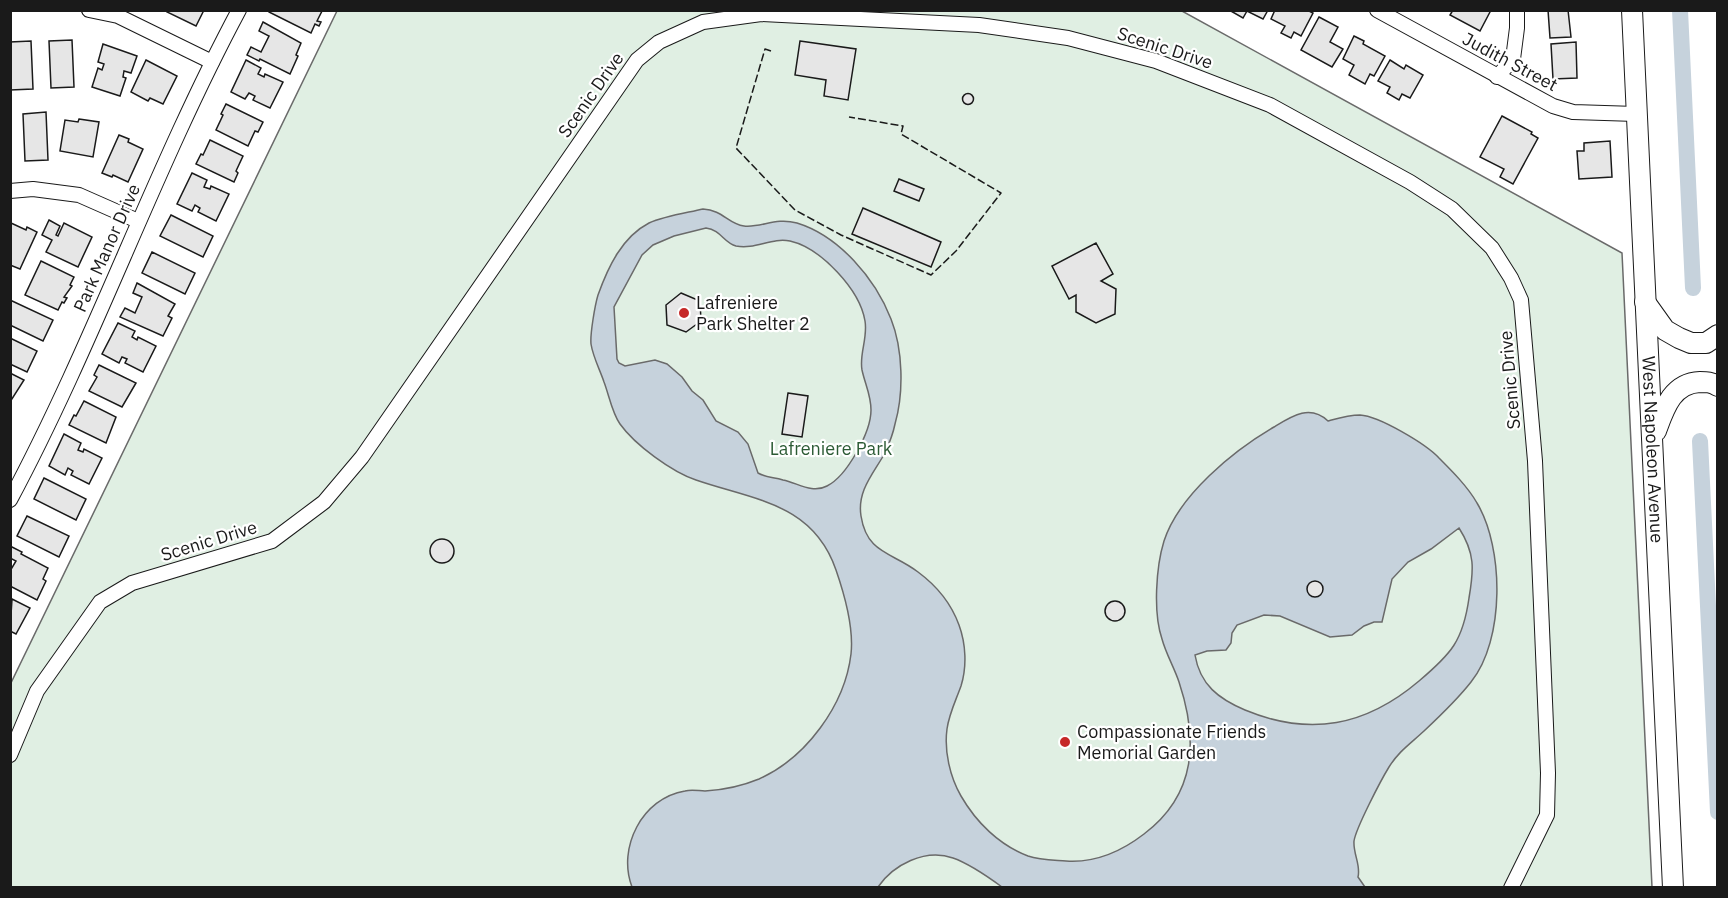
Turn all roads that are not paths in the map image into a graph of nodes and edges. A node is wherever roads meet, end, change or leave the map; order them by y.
1 (89, 10) edge
2 (239, 10) edge
3 (1377, 10) edge
4 (1517, 10) edge
5 (1632, 10) edge
6 (212, 62) junction
7 (1497, 77) junction
8 (1636, 114) junction
9 (10, 191) edge
10 (138, 221) junction
11 (1645, 302) junction
12 (1718, 335) edge
13 (1718, 386) edge
14 (1652, 441) junction
15 (10, 500) edge
16 (10, 755) edge
17 (1511, 888) edge
18 (1673, 888) edge

1 - 6 street
2 - 6 street, Park Manor Drive
3 - 7 street, Judith Street
4 - 7 street
5 - 8 main road, West Napoleon Avenue
6 - 10 street, Park Manor Drive
7 - 8 street, Judith Street
8 - 11 main road, West Napoleon Avenue
9 - 10 street
10 - 15 street, Park Manor Drive
11 - 12 main road
11 - 14 main road, West Napoleon Avenue
13 - 14 main road
14 - 18 main road, West Napoleon Avenue
16 - 17 street, Scenic Drive

